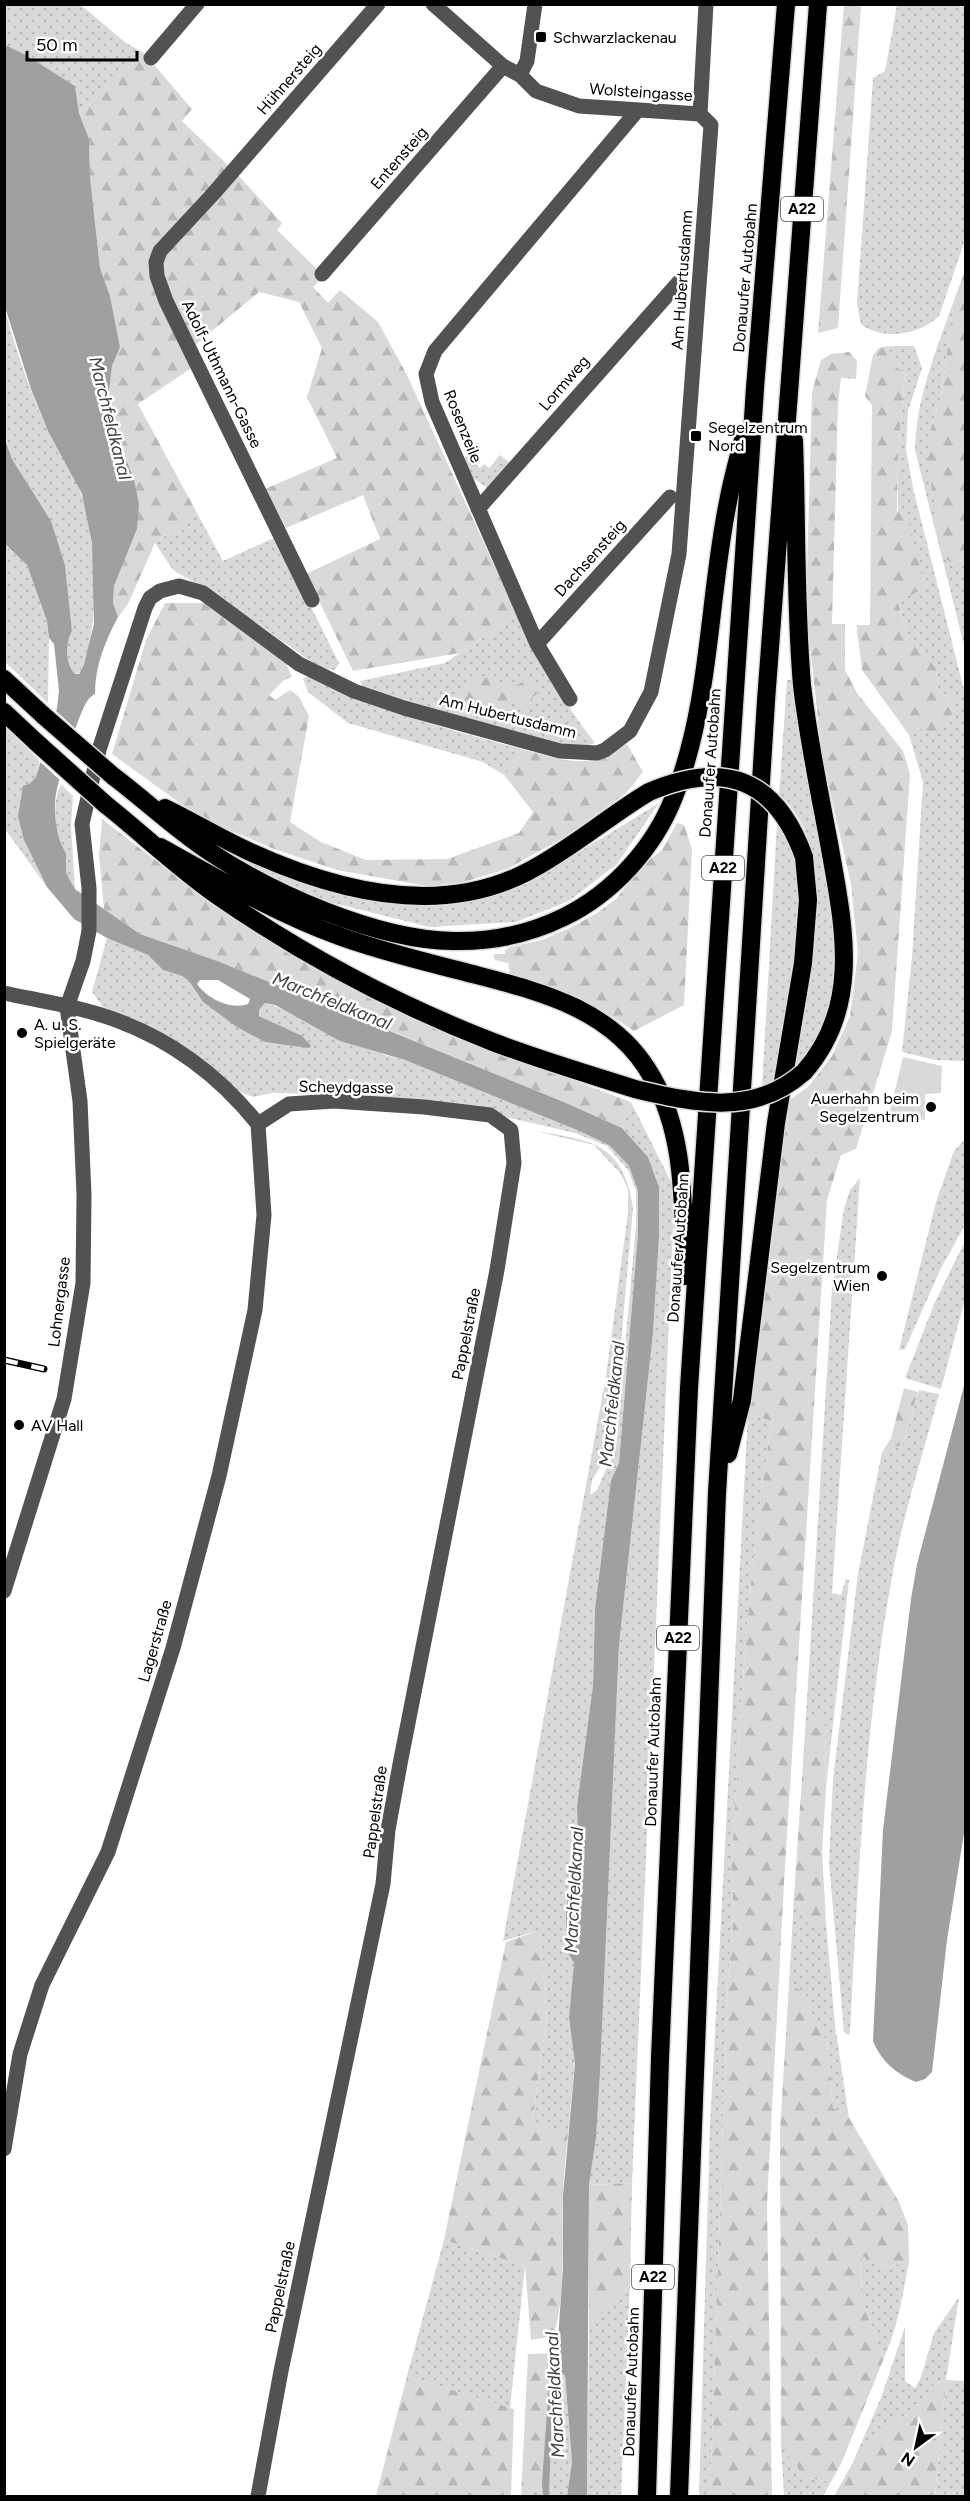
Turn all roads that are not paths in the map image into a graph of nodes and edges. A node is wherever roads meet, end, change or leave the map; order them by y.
1 (197, 4) edge
2 (378, 4) edge
3 (433, 4) edge
4 (535, 4) edge
5 (706, 4) edge
6 (786, 4) edge
7 (818, 4) edge
8 (150, 58) dead end
9 (503, 66) junction
10 (520, 75) junction
11 (637, 111) junction
12 (700, 114) junction
13 (226, 177) joint
14 (322, 274) dead end
15 (679, 282) dead end
16 (755, 387) junction
17 (788, 387) junction
18 (670, 497) dead end
19 (478, 509) junction
20 (312, 600) dead end
21 (537, 644) junction
22 (4, 679) edge
23 (570, 699) dead end
24 (4, 712) edge
25 (143, 799) junction
26 (160, 847) junction
27 (4, 993) edge
28 (67, 1007) junction
29 (258, 1124) junction
30 (511, 1130) joint
31 (692, 1348) junction
32 (717, 1494) junction
33 (4, 1591) edge
34 (4, 2149) edge
35 (258, 2496) edge
36 (647, 2496) edge
37 (679, 2496) edge

1 - 8 street
2 - 13 street, Hühnersteig
3 - 9 street, Wolsteingasse
4 - 10 street
5 - 12 street, Am Hubertusdamm
6 - 16 highway, Donauufer Autobahn / A22
7 - 17 highway, A22
9 - 10 street, Wolsteingasse
9 - 14 street, Entensteig
10 - 11 street, Wolsteingasse
11 - 12 street, Wolsteingasse
11 - 19 street, Rosenzeile
12 - 28 street, Am Hubertusdamm
13 - 20 street, Adolf-Uthmann-Gasse
15 - 19 street, Lormweg
16 - 25 highway
16 - 31 highway, Donauufer Autobahn / A22
17 - 26 highway, bridge
17 - 32 highway, A22
18 - 21 street, Dachsensteig
19 - 21 street, Rosenzeile
21 - 23 street, Rosenzeile
22 - 25 highway, bridge
24 - 26 highway, bridge
25 - 32 highway, bridge
26 - 31 highway
27 - 28 street
28 - 29 street
28 - 33 street, Lohnergasse
29 - 30 street, Scheydgasse
29 - 34 street, Lagerstraße
30 - 35 street, Pappelstraße
31 - 36 highway, Donauufer Autobahn / A22
32 - 37 highway, A22

